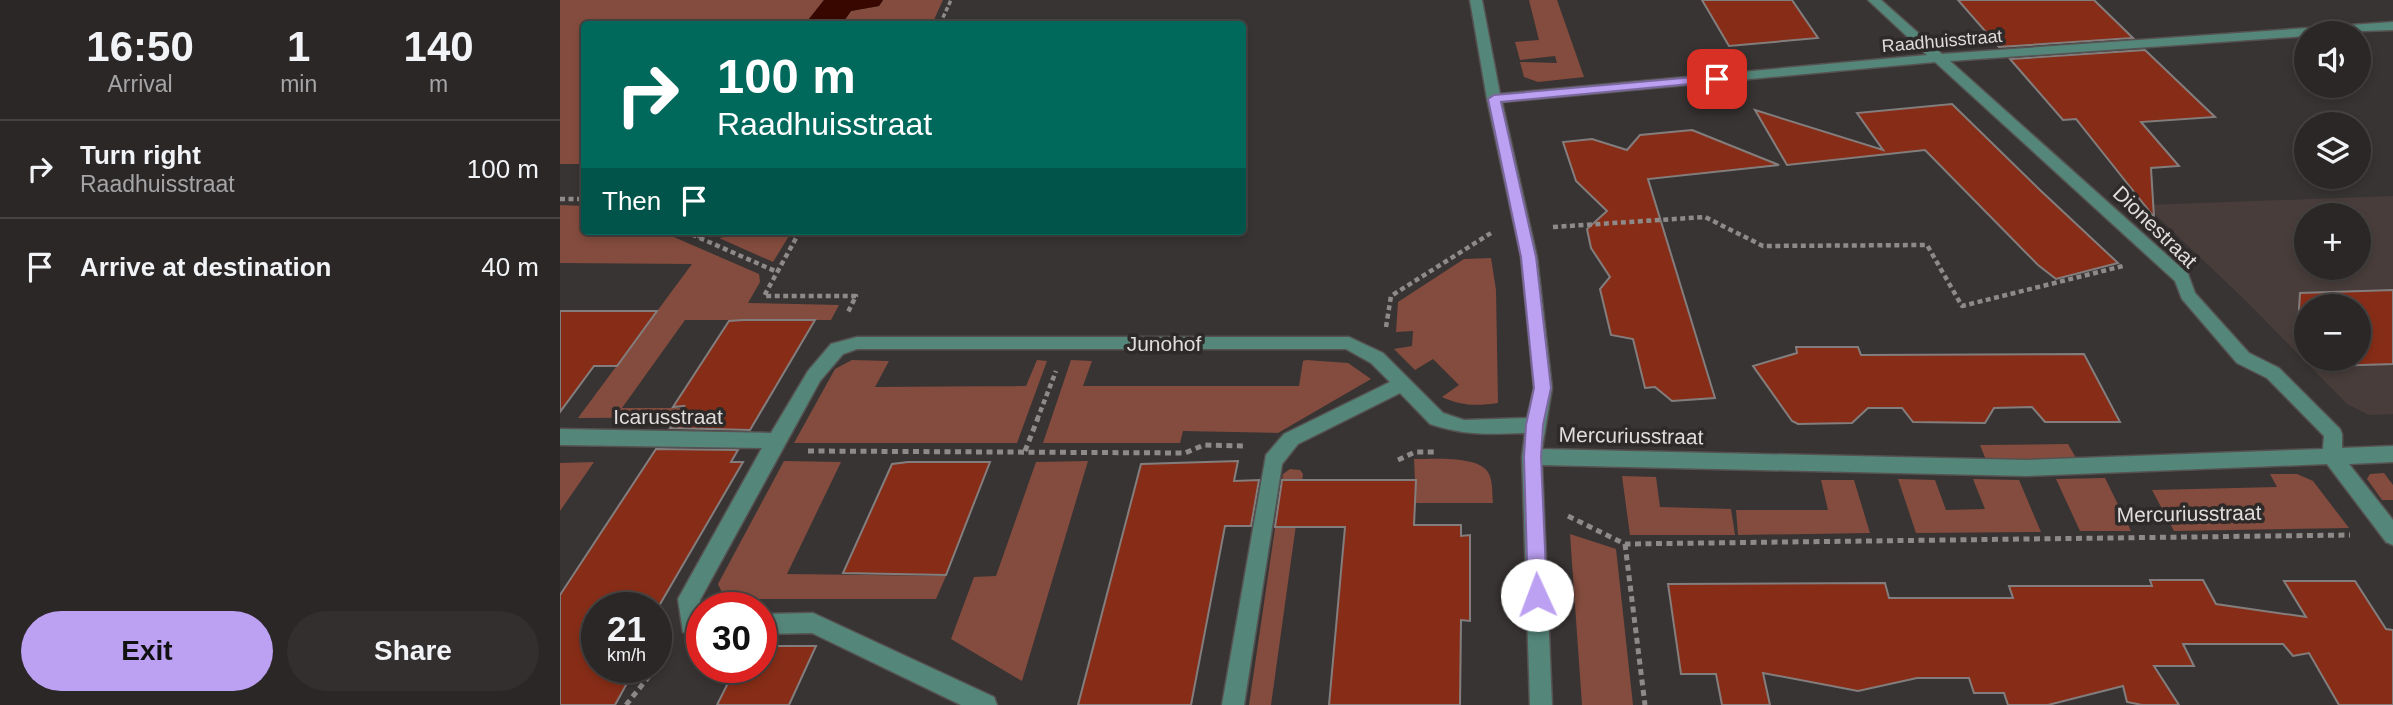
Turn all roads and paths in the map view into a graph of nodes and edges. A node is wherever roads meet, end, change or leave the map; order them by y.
1 (951, 0) edge
2 (1476, 0) edge
3 (1874, 0) edge
4 (941, 21) edge
5 (2393, 26) edge
6 (1939, 58) junction
7 (1494, 99) junction
8 (560, 199) edge
9 (581, 199) edge
10 (1520, 223) junction
11 (692, 235) edge
12 (706, 235) edge
13 (798, 235) edge
14 (696, 237) junction
15 (2158, 257) junction
16 (775, 271) junction
17 (1066, 344) junction
18 (837, 349) junction
19 (1366, 349) junction
20 (1403, 384) junction
21 (1535, 425) junction
22 (560, 437) edge
23 (773, 446) junction
24 (1025, 451) junction
25 (1281, 452) junction
26 (2393, 454) edge
27 (2332, 456) junction
28 (1532, 457) junction
29 (1555, 510) dead end
30 (2362, 534) dead end
31 (2393, 536) edge
32 (1625, 544) junction
33 (693, 592) edge
34 (777, 624) edge
35 (686, 636) edge
36 (626, 705) edge
37 (986, 705) edge
38 (1233, 705) edge
39 (1541, 705) edge
40 (1645, 705) edge

1 - 4 path
2 - 7 street
3 - 6 street, Dionestraat
5 - 6 street, Raadhuisstraat
6 - 7 street, Raadhuisstraat
6 - 15 street, Dionestraat
7 - 10 street
8 - 9 path
10 - 15 path
10 - 19 path
10 - 21 street
11 - 14 path
12 - 14 path
13 - 16 path
14 - 16 path
15 - 27 street, Dionestraat
16 - 18 path
17 - 18 street, Junohof
17 - 19 street, Junohof
17 - 24 path
18 - 23 street
19 - 20 street
20 - 21 street
20 - 25 street
21 - 28 street
22 - 23 street, Icarusstraat
23 - 24 path
23 - 33 street
24 - 25 path
25 - 38 street
26 - 27 street, Mercuriusstraat
27 - 28 street, Mercuriusstraat
27 - 31 street, Dionestraat
28 - 39 street
29 - 32 path, Mercuriusstraat
30 - 32 path, Mercuriusstraat
32 - 40 path
34 - 37 street
35 - 36 path

